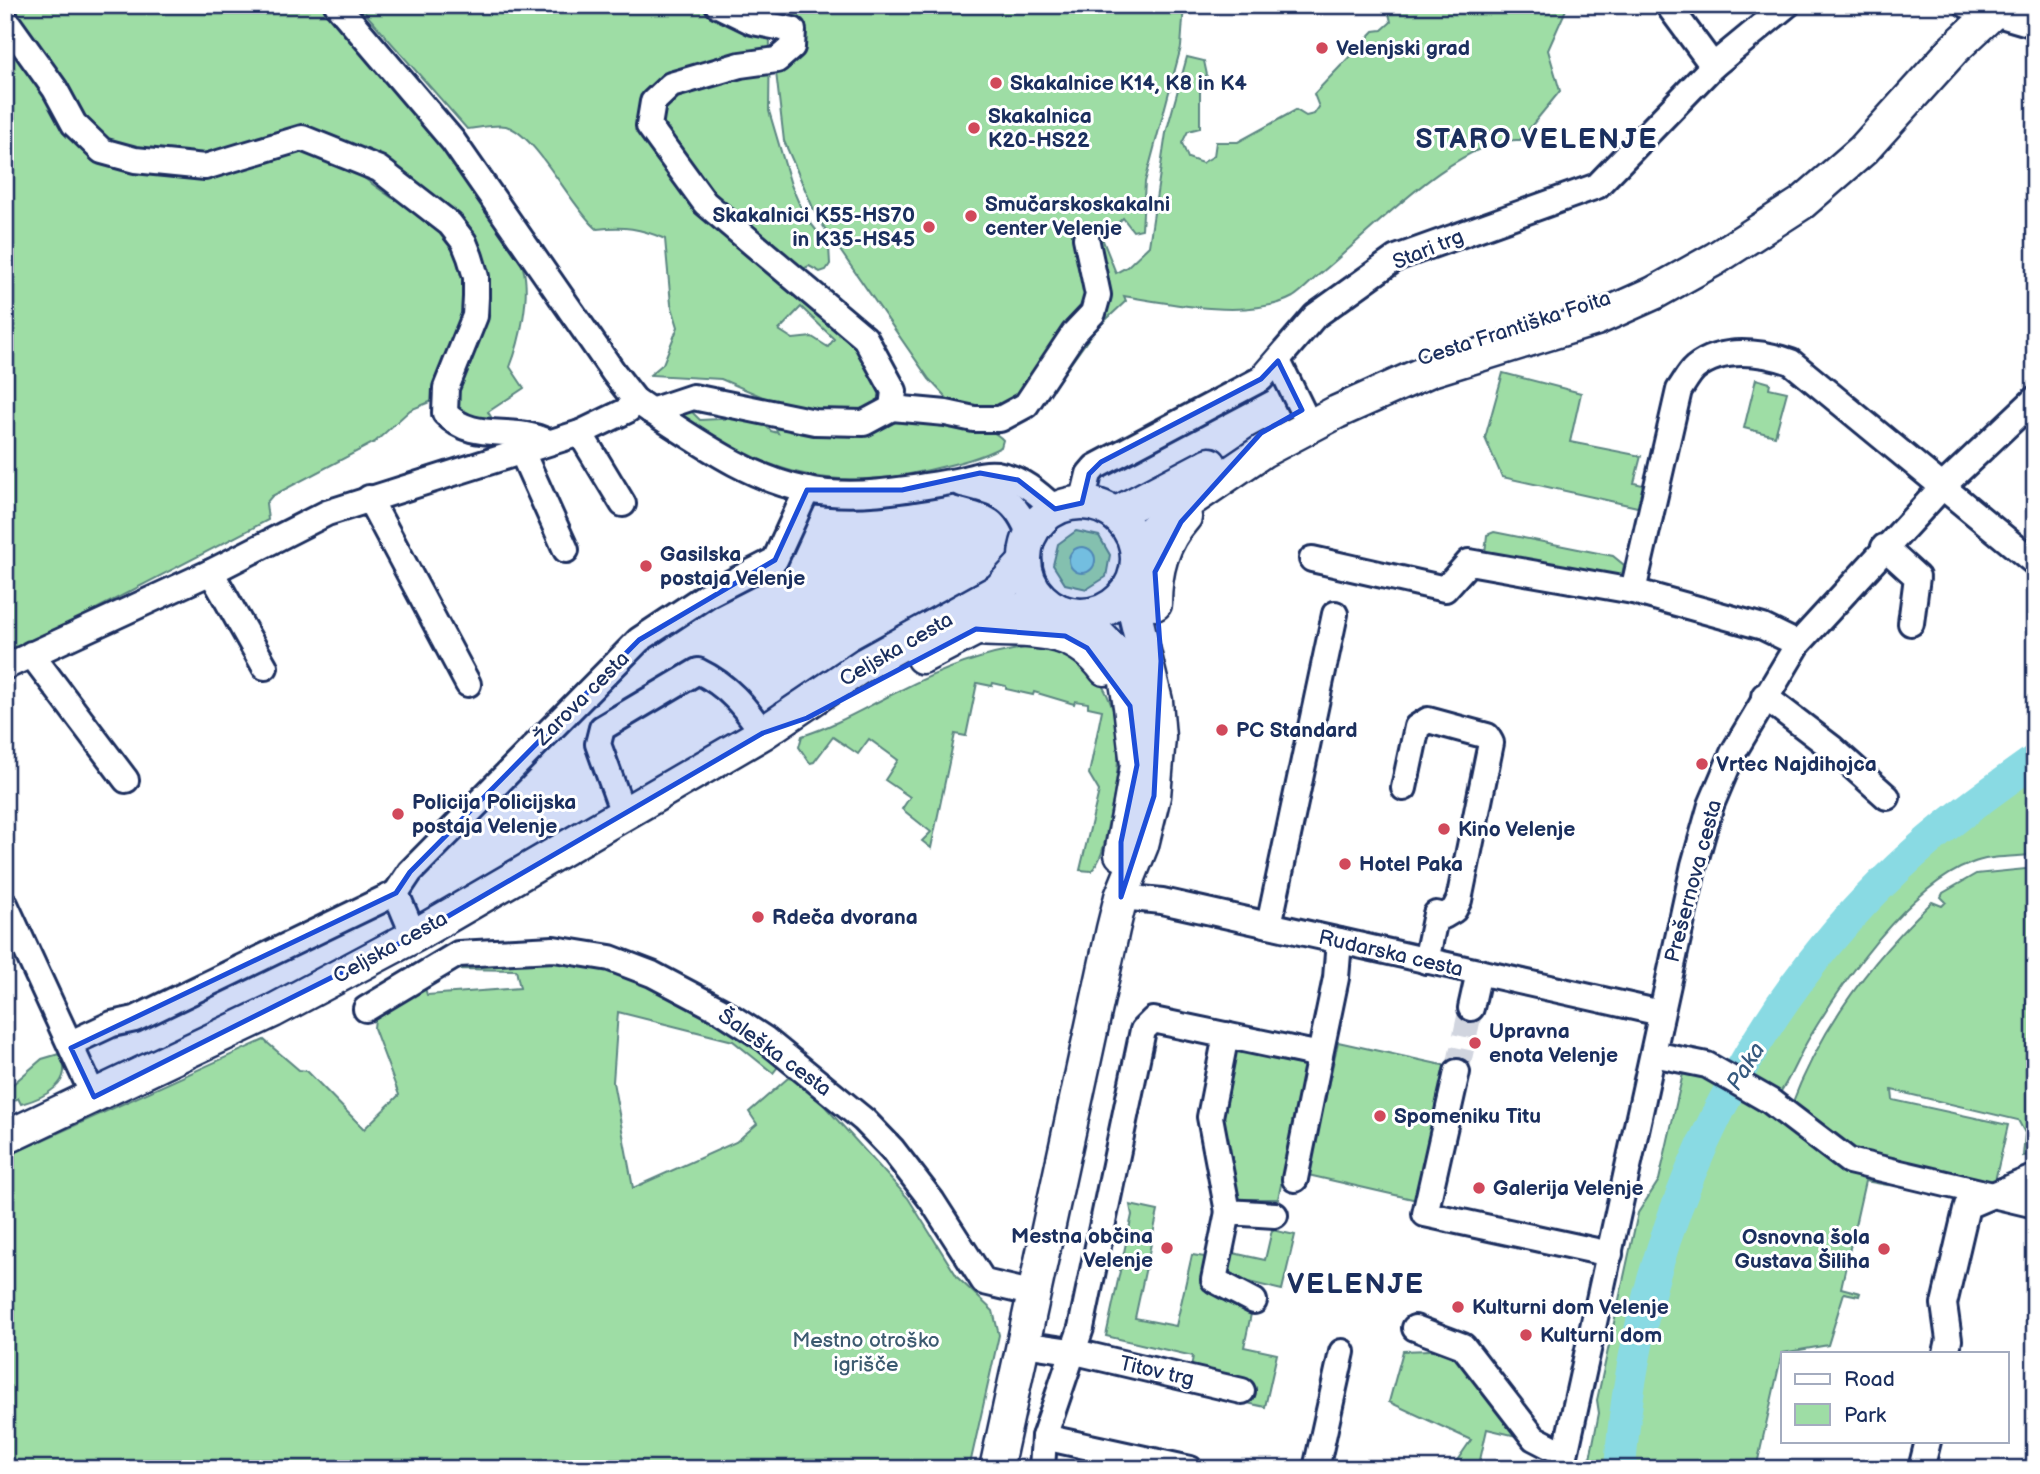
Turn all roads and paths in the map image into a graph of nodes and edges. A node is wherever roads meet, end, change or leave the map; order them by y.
1 (337, 5) edge
2 (718, 5) edge
3 (1668, 5) edge
4 (1787, 5) edge
5 (1980, 7) edge
6 (5, 19) edge
7 (2035, 25) edge
8 (1713, 66) junction
9 (1086, 238) dead end
10 (1278, 361) junction
11 (2035, 399) edge
12 (643, 406) junction
13 (892, 408) junction
14 (1302, 410) junction
15 (580, 433) junction
16 (548, 442) junction
17 (521, 450) junction
18 (955, 482) junction
19 (1217, 482) junction
20 (1944, 485) junction
21 (807, 490) junction
22 (1076, 495) junction
23 (369, 498) junction
24 (623, 504) dead end
25 (1115, 514) junction
26 (1136, 546) junction
27 (1884, 547) junction
28 (1028, 549) junction
29 (566, 550) dead end
30 (1312, 559) dead end
31 (2035, 563) edge
32 (211, 572) junction
33 (1134, 579) junction
34 (1633, 592) junction
35 (1070, 614) junction
36 (1335, 614) dead end
37 (1911, 623) dead end
38 (976, 629) junction
39 (1798, 644) junction
40 (32, 654) junction
41 (5, 667) edge
42 (265, 667) dead end
43 (468, 684) dead end
44 (1764, 696) junction
45 (1143, 703) junction
46 (763, 733) junction
47 (125, 780) dead end
48 (1404, 788) dead end
49 (1886, 797) dead end
50 (622, 813) junction
51 (397, 893) junction
52 (1121, 897) junction
53 (5, 904) edge
54 (1269, 925) junction
55 (414, 936) junction
56 (1339, 941) junction
57 (1426, 961) junction
58 (1479, 972) junction
59 (1471, 1008) tunnel mouth
60 (366, 1009) dead end
61 (1661, 1013) junction
62 (1226, 1035) junction
63 (71, 1044) junction
64 (1653, 1054) junction
65 (1320, 1055) junction
66 (1457, 1072) tunnel mouth
67 (94, 1097) junction
68 (5, 1138) edge
69 (2035, 1177) edge
70 (1295, 1179) dead end
71 (1990, 1194) junction
72 (2035, 1205) edge
73 (1228, 1212) junction
74 (1275, 1215) dead end
75 (1610, 1254) junction
76 (1035, 1294) junction
77 (1254, 1301) dead end
78 (1415, 1328) dead end
79 (1023, 1344) junction
80 (1071, 1351) junction
81 (1342, 1352) dead end
82 (1946, 1352) edge
83 (1242, 1391) dead end
84 (1044, 1437) junction
85 (1928, 1442) edge
86 (1564, 1461) edge
87 (996, 1469) edge
88 (1042, 1469) edge
89 (1190, 1469) edge
90 (1316, 1469) edge
91 (1921, 1469) edge

1 - 12 street
2 - 13 street
3 - 8 street
4 - 8 street, Stari trg
5 - 7 street
5 - 14 main road, Cesta Františka Foita
5 - 19 main road, Cesta Františka Foita
6 - 16 street
8 - 10 street, Stari trg
9 - 13 street
10 - 14 street
10 - 22 street, Stari trg
11 - 20 street, Prešernova cesta
12 - 13 street
12 - 15 street
12 - 21 street
14 - 25 main road, Cesta Františka Foita
15 - 16 street
15 - 24 street
16 - 17 street
17 - 23 street
17 - 29 street
18 - 21 street
18 - 22 street
18 - 28 street
19 - 26 main road, Cesta Františka Foita
19 - 45 main road, Cesta Františka Foita
20 - 27 street, Prešernova cesta
20 - 31 street
20 - 34 street
21 - 51 street, Žarova cesta
22 - 25 main road
22 - 28 main road
23 - 32 street
23 - 43 street
25 - 26 main road
26 - 33 main road
27 - 37 street
27 - 39 street, Prešernova cesta
28 - 35 main road
28 - 46 main road, Celjska cesta
30 - 34 street
32 - 40 street
32 - 42 street
33 - 35 main road
33 - 45 main road
34 - 39 street
35 - 38 main road, Celjska cesta
35 - 45 main road
36 - 54 street
38 - 45 main road, Celjska cesta
38 - 46 main road, Celjska cesta
39 - 44 street, Prešernova cesta
40 - 41 street
40 - 47 street
44 - 49 street
44 - 61 street, Prešernova cesta
45 - 52 main road
46 - 50 main road, Celjska cesta
46 - 50 street
48 - 57 street
50 - 55 main road, Celjska cesta
51 - 55 street
51 - 63 street
52 - 54 street, Rudarska cesta
52 - 76 main road
53 - 63 street
54 - 56 street, Rudarska cesta
55 - 67 main road, Celjska cesta
56 - 57 street, Rudarska cesta
56 - 65 street
57 - 58 street, Rudarska cesta
58 - 59 street
58 - 61 street, Rudarska cesta
60 - 76 street, Šaleška cesta
61 - 64 street, Prešernova cesta
62 - 65 street
62 - 73 street
62 - 80 street
63 - 67 street
64 - 71 street
64 - 75 street, Prešernova cesta
65 - 70 street
66 - 75 street
67 - 68 main road, Celjska cesta
69 - 71 street
71 - 72 street
71 - 82 street
73 - 74 street
73 - 77 street
75 - 86 street, Prešernova cesta
76 - 79 main road
78 - 86 street
79 - 80 street, Titov trg
79 - 87 main road
80 - 83 street, Titov trg
80 - 84 street
81 - 90 street
84 - 88 street
84 - 89 street
85 - 91 street

